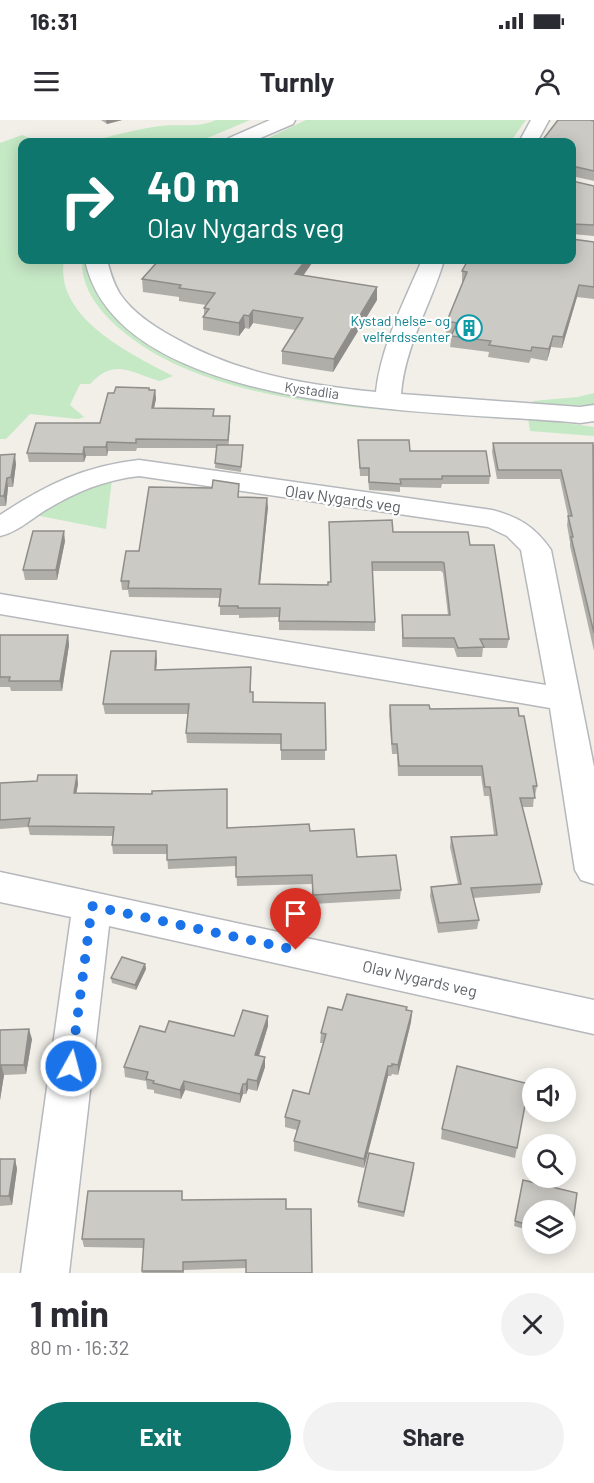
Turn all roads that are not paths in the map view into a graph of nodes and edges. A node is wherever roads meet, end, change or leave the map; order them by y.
1 (286, 120) edge
2 (540, 120) edge
3 (245, 138) edge
4 (530, 138) edge
5 (97, 264) edge
6 (425, 264) edge
7 (388, 400) junction
8 (589, 416) edge
9 (0, 527) edge
10 (0, 604) edge
11 (565, 699) junction
12 (594, 870) edge
13 (0, 887) edge
14 (92, 906) junction
15 (594, 1017) edge
16 (45, 1273) edge

1 - 3 street
2 - 4 street
5 - 7 street, Kystadlia
6 - 7 street
7 - 8 street, Kystadlia
9 - 11 street, Olav Nygards veg
10 - 11 street
11 - 12 street, Olav Nygards veg
13 - 14 street, Olav Nygards veg
14 - 15 street, Olav Nygards veg
14 - 16 street

